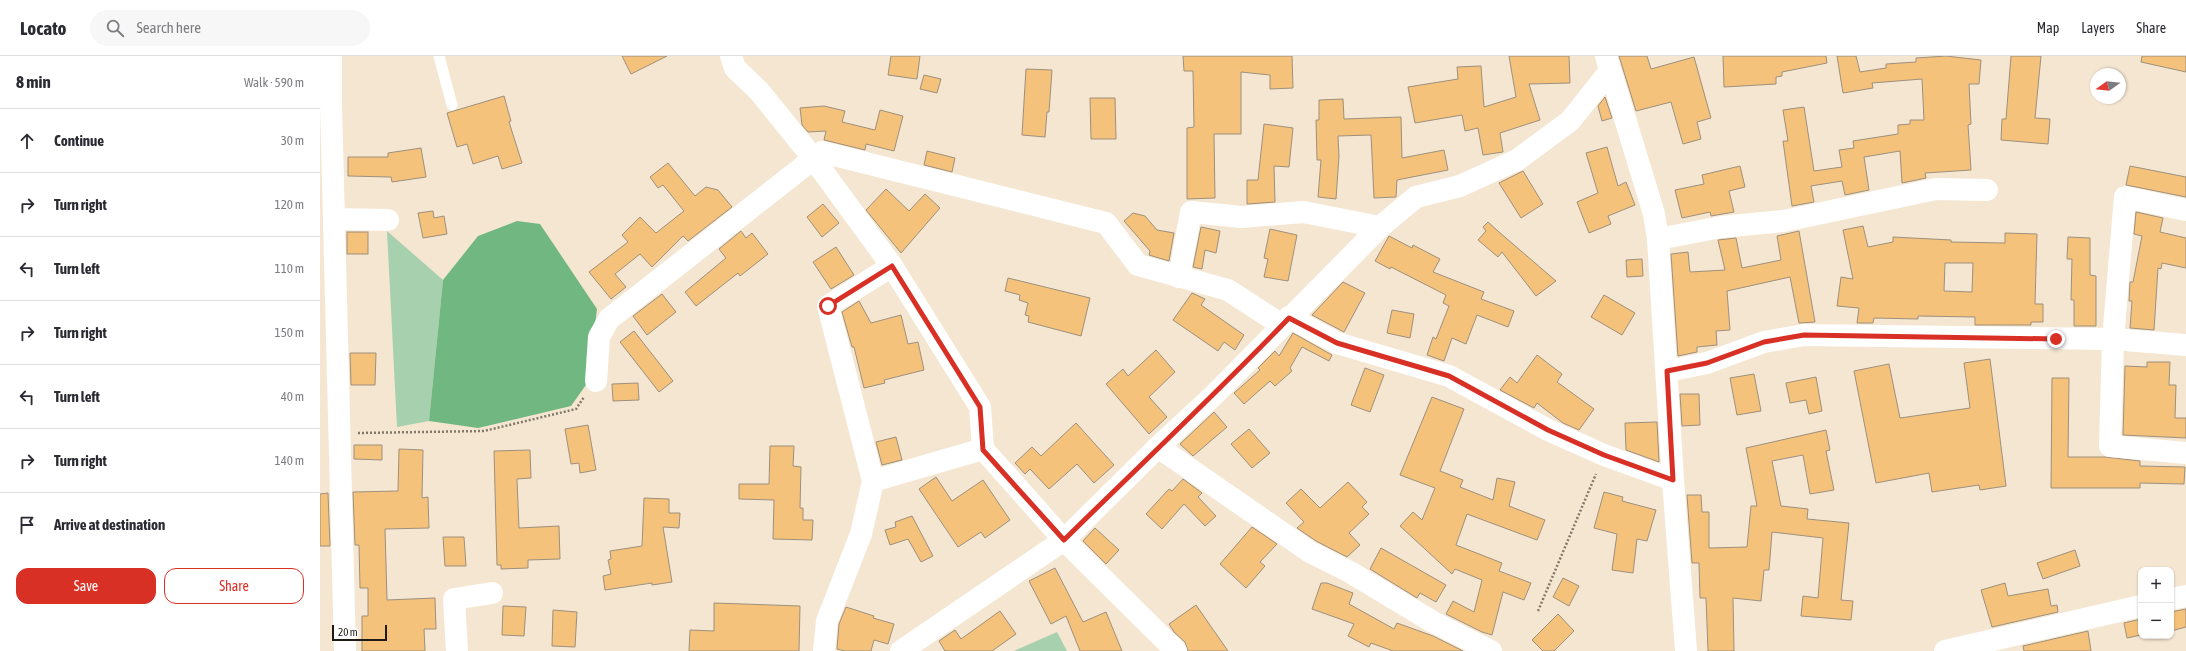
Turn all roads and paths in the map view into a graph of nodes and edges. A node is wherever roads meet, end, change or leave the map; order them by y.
1 (331, 56) edge
2 (439, 56) edge
3 (731, 56) edge
4 (1608, 64) edge
5 (325, 104) edge
6 (452, 105) dead end
7 (813, 158) junction
8 (1987, 190) dead end
9 (2186, 210) edge
10 (334, 219) junction
11 (388, 220) dead end
12 (1380, 227) junction
13 (1658, 239) junction
14 (892, 266) junction
15 (1179, 277) junction
16 (1286, 321) junction
17 (2113, 339) junction
18 (2186, 345) edge
19 (1667, 371) junction
20 (596, 380) joint
21 (339, 433) junction
22 (1158, 447) junction
23 (983, 450) junction
24 (2186, 453) edge
25 (1604, 455) junction
26 (1673, 480) junction
27 (873, 481) junction
28 (1064, 540) junction
29 (492, 593) dead end
30 (2186, 596) edge
31 (2174, 598) edge
32 (2138, 607) edge
33 (1538, 611) dead end
34 (345, 651) edge
35 (457, 651) edge
36 (824, 651) edge
37 (901, 651) edge
38 (1176, 651) edge
39 (1491, 651) edge
40 (1686, 651) edge
41 (1945, 651) edge

1 - 5 street
2 - 6 lane
3 - 7 street
4 - 12 street
4 - 13 street
5 - 10 street
7 - 14 street
7 - 15 street
7 - 20 street
8 - 13 street
9 - 17 street
10 - 11 street
10 - 21 street
12 - 15 street
12 - 16 street
13 - 19 street
14 - 23 street
14 - 27 street
15 - 16 street
16 - 22 street
16 - 25 street
17 - 18 street
17 - 19 street
17 - 24 street
19 - 26 street
20 - 21 path
21 - 34 street
22 - 28 street
22 - 39 street
23 - 27 street
23 - 28 street
25 - 26 street
25 - 33 path
26 - 40 street
27 - 36 street
28 - 37 street
28 - 38 street
29 - 35 street
30 - 31 street
32 - 41 street

